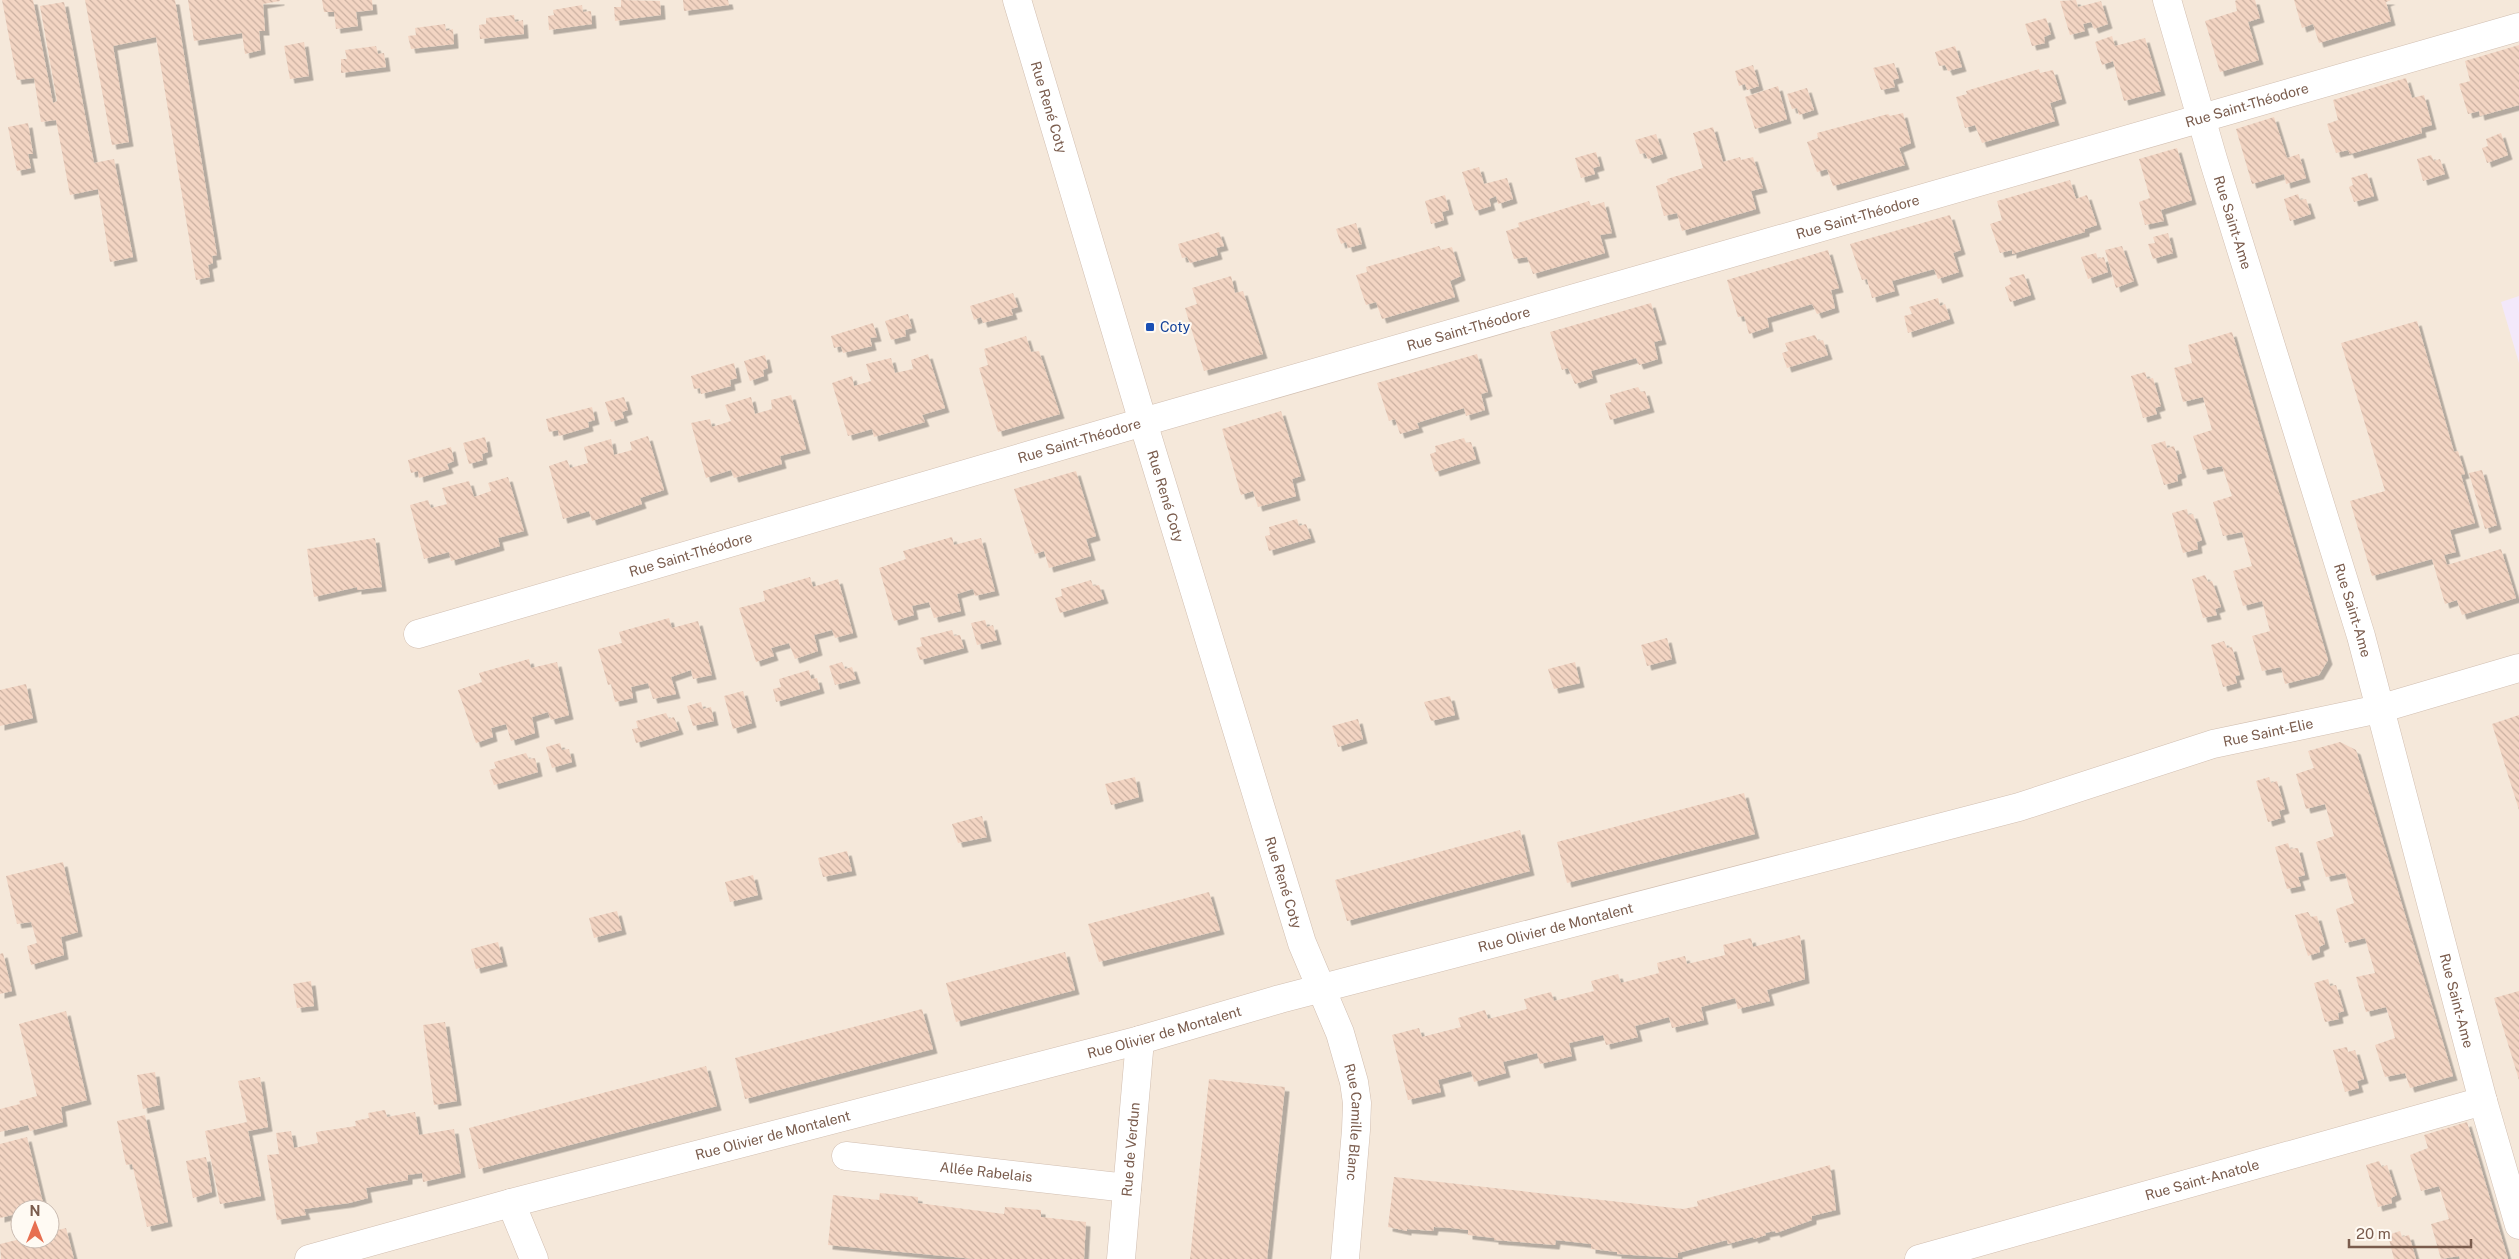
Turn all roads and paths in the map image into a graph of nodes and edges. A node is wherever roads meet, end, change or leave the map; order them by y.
1 (1017, 0) edge
2 (2167, 0) edge
3 (2519, 27) edge
4 (2200, 118) junction
5 (1143, 422) junction
6 (418, 634) dead end
7 (2519, 668) edge
8 (2379, 709) junction
9 (2019, 806) joint
10 (1322, 989) junction
11 (1140, 1040) junction
12 (2483, 1101) junction
13 (846, 1156) dead end
14 (1127, 1188) junction
15 (512, 1203) junction
16 (2519, 1225) edge
17 (309, 1259) edge
18 (534, 1259) edge
19 (1121, 1259) edge
20 (1345, 1259) edge
21 (1919, 1259) edge

1 - 5 street, Rue René Coty
2 - 4 street, Rue Saint-Ame
3 - 4 street, Rue Saint-Théodore
4 - 5 street, Rue Saint-Théodore
4 - 8 street, Rue Saint-Ame
5 - 6 street, Rue Saint-Théodore
5 - 10 street, Rue René Coty
7 - 8 street, Rue Saint-Elie
8 - 9 street, Rue Saint-Elie
8 - 12 street, Rue Saint-Ame
9 - 10 street, Rue Olivier de Montalent
10 - 11 street, Rue Olivier de Montalent
10 - 20 street, Rue Camille Blanc
11 - 14 street, Rue de Verdun
11 - 15 street, Rue Olivier de Montalent
12 - 16 street, Rue Saint-Ame
12 - 21 street, Rue Saint-Anatole
13 - 14 street, Allée Rabelais
14 - 19 street, Rue de Verdun
15 - 17 street, Rue Olivier de Montalent
15 - 18 street

